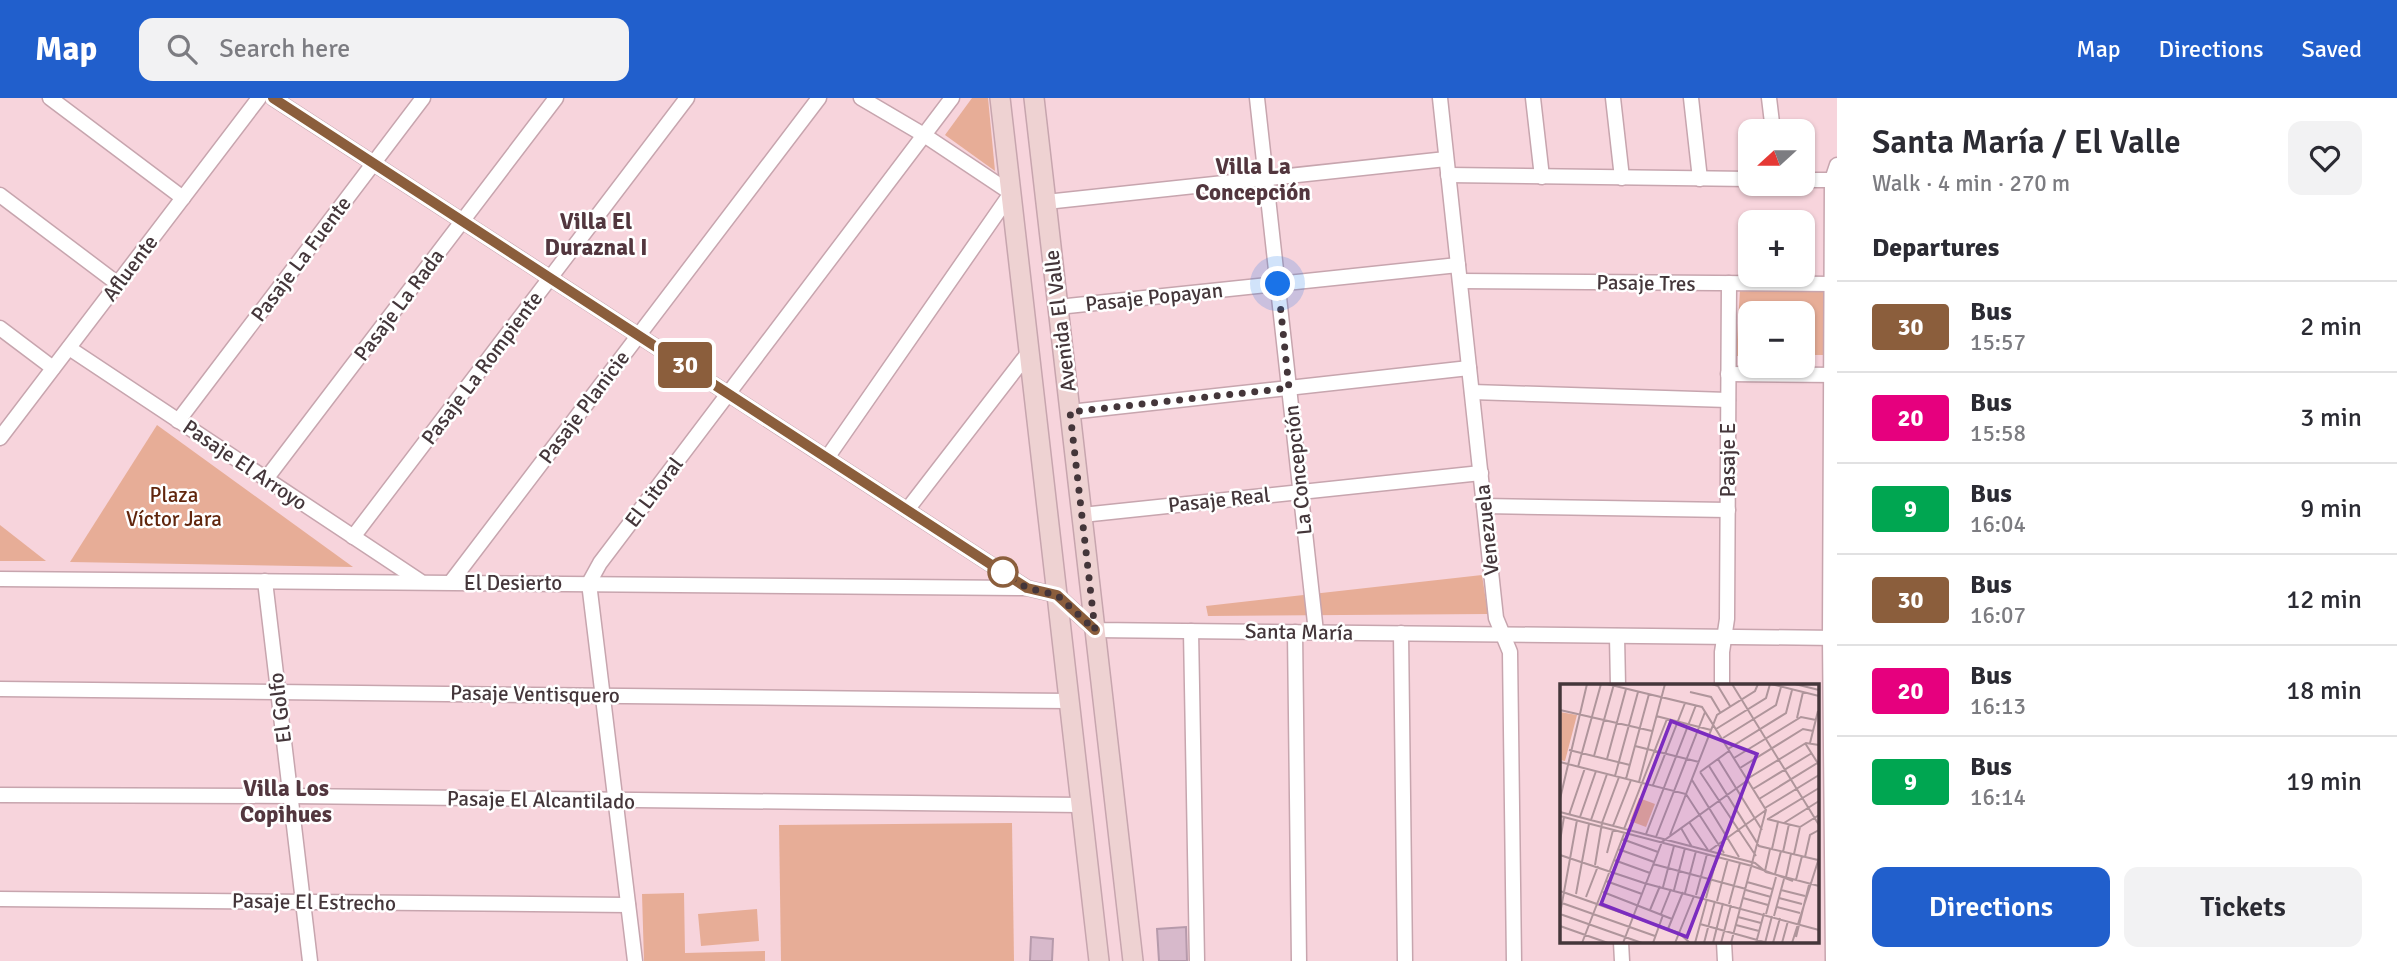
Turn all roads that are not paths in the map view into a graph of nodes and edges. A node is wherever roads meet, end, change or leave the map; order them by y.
1 (50, 98) edge
2 (273, 98) edge
3 (423, 98) edge
4 (556, 98) edge
5 (687, 98) edge
6 (819, 98) edge
7 (861, 98) edge
8 (951, 98) edge
9 (1000, 98) edge
10 (1034, 98) edge
11 (1257, 98) edge
12 (1440, 98) edge
13 (1533, 98) edge
14 (1613, 98) edge
15 (1691, 98) edge
16 (1769, 98) edge
17 (253, 100) edge
18 (1772, 119) edge
19 (924, 135) junction
20 (1447, 159) junction
21 (373, 163) junction
22 (1837, 165) edge
23 (1448, 175) junction
24 (1542, 177) junction
25 (1266, 178) junction
26 (1622, 178) junction
27 (1700, 178) junction
28 (1738, 179) edge
29 (1815, 180) edge
30 (1834, 180) edge
31 (1011, 193) junction
32 (0, 195) edge
33 (1045, 195) junction
34 (183, 198) junction
35 (463, 221) junction
36 (1458, 265) junction
37 (551, 278) junction
38 (1460, 281) junction
39 (118, 284) junction
40 (1278, 284) junction
41 (1729, 284) junction
42 (1832, 284) junction
43 (1058, 307) junction
44 (0, 328) edge
45 (639, 335) junction
46 (69, 348) junction
47 (1029, 352) junction
48 (53, 368) junction
49 (1469, 368) junction
50 (1728, 374) junction
51 (1834, 374) edge
52 (1289, 388) junction
53 (1472, 392) junction
54 (728, 394) junction
55 (1728, 400) junction
56 (1070, 412) junction
57 (178, 421) junction
58 (0, 438) edge
59 (827, 458) junction
60 (1481, 472) junction
61 (266, 480) junction
62 (1301, 492) junction
63 (1484, 506) junction
64 (907, 510) junction
65 (1728, 510) junction
66 (1082, 515) junction
67 (354, 537) junction
68 (0, 579) edge
69 (265, 581) junction
70 (421, 582) junction
71 (451, 582) junction
72 (589, 583) junction
73 (1027, 588) junction
74 (1057, 595) junction
75 (1095, 630) junction
76 (1191, 631) junction
77 (1295, 632) junction
78 (1316, 632) junction
79 (1401, 633) junction
80 (1503, 634) junction
81 (1617, 636) junction
82 (1724, 636) junction
83 (1834, 638) edge
84 (1618, 684) edge
85 (1722, 684) edge
86 (0, 689) edge
87 (278, 691) junction
88 (603, 695) junction
89 (1069, 701) junction
90 (0, 795) edge
91 (291, 796) junction
92 (615, 801) junction
93 (1081, 805) junction
94 (0, 899) edge
95 (303, 902) junction
96 (628, 905) junction
97 (310, 961) edge
98 (635, 961) edge
99 (1099, 961) edge
100 (1133, 961) edge
101 (1196, 961) edge
102 (1298, 961) edge
103 (1405, 961) edge
104 (1514, 961) edge
105 (1833, 961) edge

1 - 34 street
2 - 21 street
3 - 21 street, Pasaje La Fuente
4 - 35 street, Pasaje La Rada
5 - 37 street, Pasaje La Rompiente
6 - 45 street, Pasaje Planicie
7 - 19 street
8 - 19 street, El Litoral
9 - 31 street, Avenida El Valle
10 - 33 street, Avenida El Valle
11 - 25 street, La Concepción
12 - 20 street, Venezuela
13 - 24 street
14 - 26 street
15 - 27 street
16 - 18 street
17 - 34 street, Afluente
19 - 31 street
19 - 54 street, El Litoral
20 - 23 street, Venezuela
20 - 25 street
21 - 35 street
21 - 57 street, Pasaje La Fuente
22 - 30 street
23 - 24 street
23 - 36 street, Venezuela
24 - 26 street
25 - 33 street
25 - 40 street, La Concepción
26 - 27 street
27 - 28 street
29 - 30 street
30 - 42 street
31 - 33 street
31 - 47 street, Avenida El Valle
31 - 59 street
32 - 39 street
33 - 43 street, Avenida El Valle
34 - 39 street, Afluente
35 - 37 street
35 - 61 street, Pasaje La Rada
36 - 38 street, Venezuela
36 - 40 street, Pasaje Popayan
37 - 45 street
37 - 67 street, Pasaje La Rompiente
38 - 41 street, Pasaje Tres
38 - 49 street, Venezuela
39 - 46 street, Afluente
40 - 43 street, Pasaje Popayan
40 - 52 street, La Concepción
41 - 42 street, Pasaje Tres
41 - 50 street, Pasaje E
42 - 51 street
43 - 56 street, Avenida El Valle
44 - 48 street
45 - 54 street
45 - 71 street, Pasaje Planicie
46 - 48 street, Afluente
46 - 57 street, Pasaje El Arroyo
47 - 64 street
47 - 74 street, Avenida El Valle
48 - 58 street, Afluente
49 - 52 street
49 - 53 street, Venezuela
50 - 51 street
50 - 55 street, Pasaje E
51 - 83 street
52 - 56 street
52 - 62 street, La Concepción
53 - 55 street
53 - 60 street, Venezuela
54 - 59 street
54 - 72 street, El Litoral
55 - 65 street, Pasaje E
56 - 66 street, Avenida El Valle
57 - 61 street, Pasaje El Arroyo
59 - 64 street
60 - 62 street, Pasaje Real
60 - 63 street, Venezuela
61 - 67 street, Pasaje El Arroyo
62 - 66 street, Pasaje Real
62 - 78 street, La Concepción
63 - 65 street
63 - 80 street, Venezuela
64 - 73 street
65 - 82 street, Pasaje E
66 - 75 street, Avenida El Valle
67 - 70 street, Pasaje El Arroyo
68 - 69 street, El Desierto
69 - 70 street, El Desierto
69 - 87 street, El Golfo
70 - 71 street, El Desierto
71 - 72 street, El Desierto
72 - 73 street, El Desierto
72 - 88 street
73 - 74 street
74 - 75 street
74 - 89 street, Avenida El Valle
75 - 76 street, Santa María
75 - 100 street, Avenida El Valle
76 - 77 street, Santa María
76 - 101 street
77 - 78 street, Santa María
77 - 102 street
78 - 79 street, Santa María
79 - 80 street, Santa María
79 - 103 street
80 - 81 street, Santa María
80 - 104 street, Venezuela
81 - 82 street, Santa María
81 - 84 street
82 - 83 street, Santa María
82 - 85 street, Pasaje E
83 - 105 street
86 - 87 street, Pasaje Ventisquero
87 - 88 street, Pasaje Ventisquero
87 - 91 street, El Golfo
88 - 89 street, Pasaje Ventisquero
88 - 92 street
89 - 93 street, Avenida El Valle
90 - 91 street, Pasaje El Alcantilado
91 - 92 street, Pasaje El Alcantilado
91 - 95 street, El Golfo
92 - 93 street, Pasaje El Alcantilado
92 - 96 street
93 - 99 street, Avenida El Valle
94 - 95 street, Pasaje El Estrecho
95 - 96 street, Pasaje El Estrecho
95 - 97 street, El Golfo
96 - 98 street

